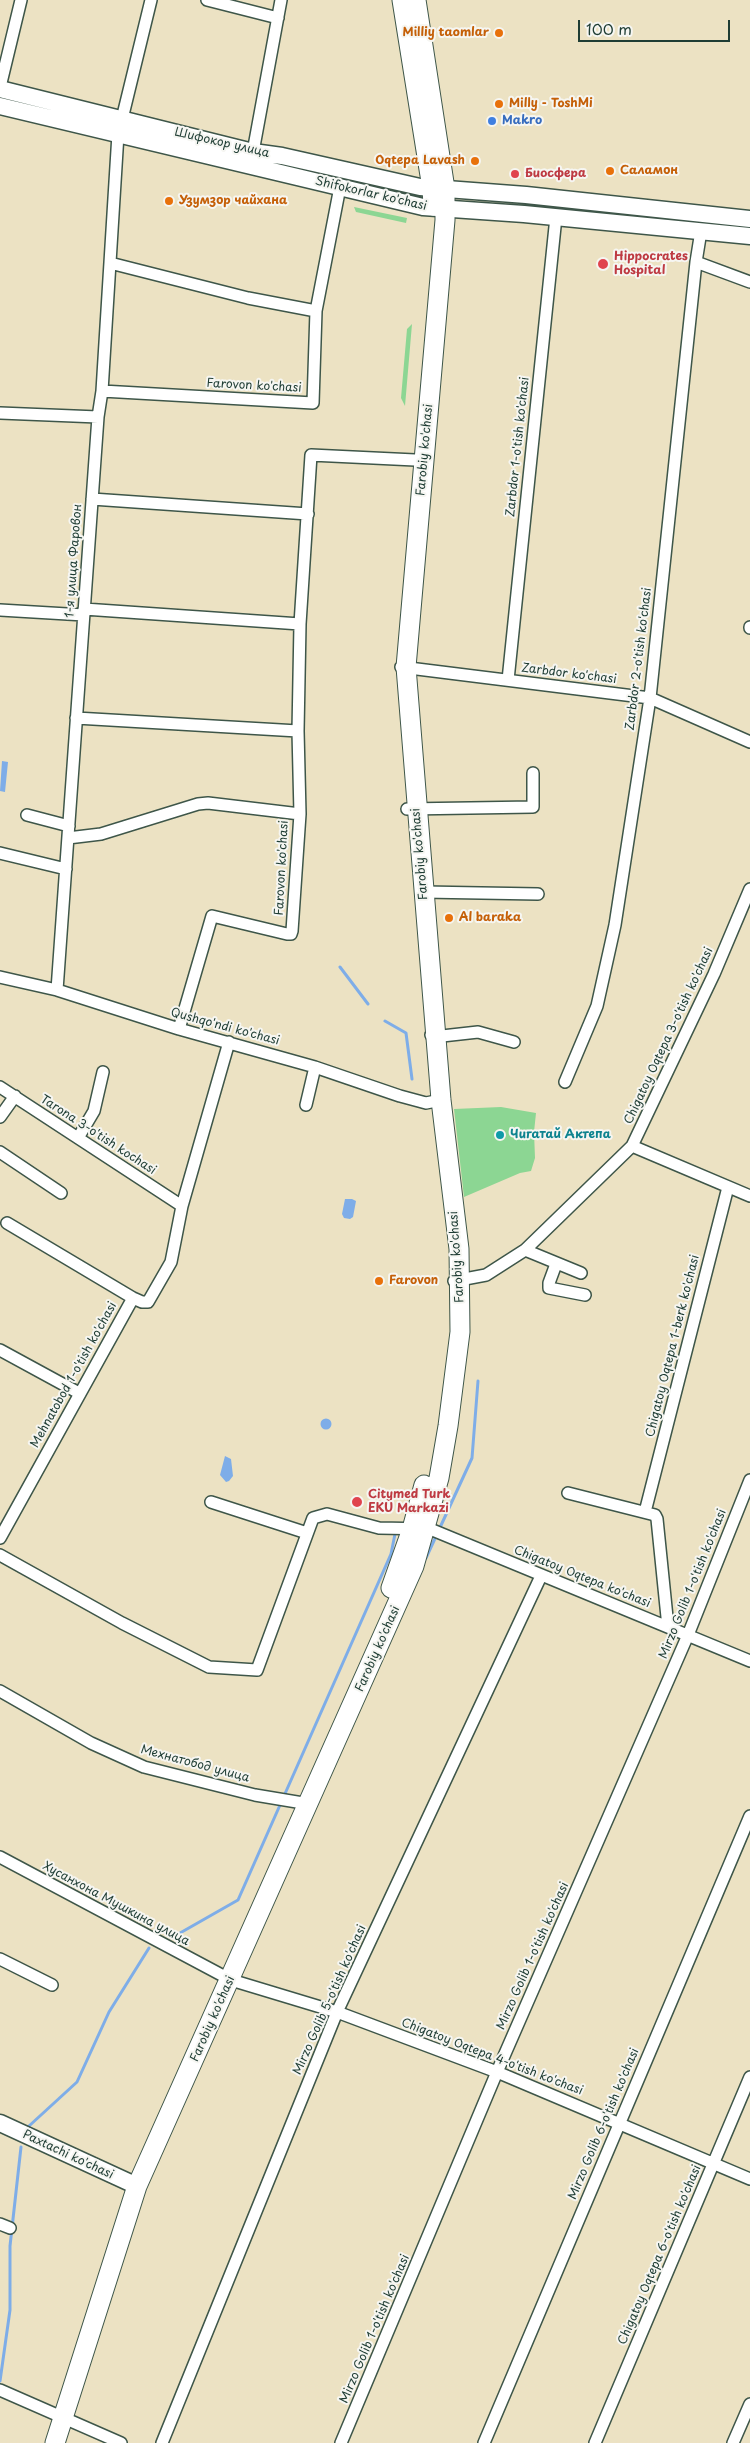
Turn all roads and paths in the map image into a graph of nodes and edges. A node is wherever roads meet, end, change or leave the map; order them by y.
1 (21, 0) edge
2 (151, 0) edge
3 (207, 0) edge
4 (281, 0) edge
5 (402, 0) edge
6 (416, 0) edge
7 (278, 18) junction
8 (0, 88) edge
9 (0, 106) edge
10 (120, 126) junction
11 (254, 152) junction
12 (340, 187) junction
13 (438, 188) junction
14 (526, 195) junction
15 (439, 208) junction
16 (524, 214) junction
17 (556, 217) junction
18 (750, 219) edge
19 (701, 231) junction
20 (750, 236) edge
21 (696, 262) junction
22 (110, 263) junction
23 (750, 282) edge
24 (316, 311) junction
25 (102, 391) junction
26 (0, 413) edge
27 (98, 417) junction
28 (415, 460) junction
29 (92, 499) junction
30 (308, 514) junction
31 (0, 610) edge
32 (84, 612) junction
33 (300, 624) junction
34 (402, 667) junction
35 (508, 680) junction
36 (650, 698) junction
37 (76, 718) junction
38 (298, 731) junction
39 (750, 742) edge
40 (533, 773) dead end
41 (412, 809) junction
42 (300, 814) junction
43 (27, 815) dead end
44 (69, 826) junction
45 (68, 838) junction
46 (0, 853) edge
47 (66, 869) junction
48 (750, 889) edge
49 (424, 892) junction
50 (538, 894) dead end
51 (0, 977) edge
52 (58, 990) junction
53 (179, 1029) junction
54 (431, 1035) junction
55 (229, 1042) junction
56 (514, 1042) dead end
57 (316, 1067) junction
58 (103, 1072) dead end
59 (565, 1082) dead end
60 (0, 1087) edge
61 (15, 1096) junction
62 (437, 1101) junction
63 (306, 1105) dead end
64 (0, 1118) edge
65 (78, 1138) junction
66 (632, 1146) junction
67 (0, 1152) edge
68 (728, 1187) junction
69 (61, 1193) dead end
70 (750, 1196) edge
71 (182, 1206) junction
72 (7, 1223) dead end
73 (525, 1250) junction
74 (556, 1264) junction
75 (581, 1272) dead end
76 (456, 1281) junction
77 (585, 1295) dead end
78 (133, 1298) junction
79 (0, 1350) edge
80 (79, 1393) junction
81 (750, 1480) edge
82 (568, 1493) dead end
83 (212, 1502) dead end
84 (645, 1512) junction
85 (4, 1523) edge
86 (413, 1529) junction
87 (307, 1533) junction
88 (0, 1538) edge
89 (0, 1555) edge
90 (540, 1576) junction
91 (668, 1627) junction
92 (688, 1635) junction
93 (750, 1661) edge
94 (0, 1691) edge
95 (303, 1804) junction
96 (750, 1816) edge
97 (0, 1857) edge
98 (0, 1960) edge
99 (225, 1977) junction
100 (52, 1985) dead end
101 (337, 2012) junction
102 (497, 2072) junction
103 (750, 2078) edge
104 (0, 2123) edge
105 (619, 2123) junction
106 (714, 2163) junction
107 (750, 2179) edge
108 (132, 2184) junction
109 (0, 2390) edge
110 (750, 2406) edge
111 (58, 2416) junction
112 (44, 2443) edge
113 (55, 2443) edge
114 (121, 2443) edge
115 (162, 2443) edge
116 (341, 2443) edge
117 (484, 2443) edge
118 (595, 2443) edge
119 (734, 2443) edge

1 - 8 street
2 - 10 street, 1-я улица Фаровон
3 - 7 street
4 - 7 street
5 - 13 main road, Farobiy ko'chasi
6 - 13 main road, Farobiy ko'chasi
7 - 11 street
8 - 10 main road, Шифокор улица
9 - 10 main road, Shifokorlar ko'chasi
10 - 11 main road, Шифокор улица
10 - 12 main road, Shifokorlar ko'chasi
10 - 22 street, 1-я улица Фаровон
11 - 13 main road, Шифокор улица
12 - 15 main road, Shifokorlar ko'chasi
12 - 24 street, Farovon ko'chasi
13 - 14 main road
13 - 15 main road, Farobiy ko'chasi
14 - 16 main road
14 - 18 main road
15 - 16 main road, Shifokorlar ko'chasi
15 - 28 main road, Farobiy ko'chasi
15 - 34 main road, Farobiy ko'chasi
16 - 17 main road, Shifokorlar ko'chasi
17 - 19 main road, Shifokorlar ko'chasi
17 - 35 street, Zarbdor 1-o'tish ko'chasi
19 - 20 main road, Shifokorlar ko'chasi
19 - 21 street, Zarbdor 2-o'tish ko'chasi
21 - 23 street
21 - 36 street, Zarbdor 2-o'tish ko'chasi
22 - 24 street
22 - 25 street, 1-я улица Фаровон
24 - 25 street, Farovon ko'chasi
25 - 27 street, 1-я улица Фаровон
26 - 27 street
27 - 29 street, 1-я улица Фаровон
28 - 30 street, Farovon ko'chasi
28 - 34 main road, Farobiy ko'chasi
29 - 30 street
29 - 32 street, 1-я улица Фаровон
30 - 33 street, Farovon ko'chasi
31 - 32 street
32 - 33 street
32 - 37 street, 1-я улица Фаровон
33 - 38 street, Farovon ko'chasi
34 - 35 street, Zarbdor ko'chasi
34 - 41 main road, Farobiy ko'chasi
35 - 36 street, Zarbdor ko'chasi
36 - 39 street, Zarbdor ko'chasi
36 - 59 street, Zarbdor 2-o'tish ko'chasi
37 - 38 street
37 - 44 street, 1-я улица Фаровон
38 - 42 street, Farovon ko'chasi
40 - 41 street
41 - 49 main road, Farobiy ko'chasi
41 - 54 main road, Farobiy ko'chasi
42 - 45 street, Farovon ko'chasi
42 - 53 street, Farovon ko'chasi
43 - 44 street
44 - 45 street, 1-я улица Фаровон
45 - 47 street, 1-я улица Фаровон
46 - 47 street
47 - 52 street, 1-я улица Фаровон
48 - 66 street, Chigatoy Oqtepa 3-o'tish ko'chasi
49 - 50 street
49 - 54 main road, Farobiy ko'chasi
51 - 52 street, Qushqo'ndi ko'chasi
52 - 53 street, Qushqo'ndi ko'chasi
53 - 55 street, Qushqo'ndi ko'chasi
54 - 56 street
54 - 62 main road, Farobiy ko'chasi
55 - 57 street, Qushqo'ndi ko'chasi
55 - 71 street, Mehnatobod 1-o'tish ko'chasi
57 - 62 street, Qushqo'ndi ko'chasi
57 - 63 street
58 - 65 street
60 - 61 street, Tarona 3-o'tish kochasi
61 - 64 street
61 - 65 street, Tarona 3-o'tish kochasi
62 - 76 main road, Farobiy ko'chasi
65 - 71 street, Tarona 3-o'tish kochasi
66 - 68 street
66 - 73 street, Chigatoy Oqtepa 3-o'tish ko'chasi
67 - 69 street
68 - 70 street
68 - 84 street, Chigatoy Oqtepa 1-berk ko'chasi
71 - 78 street, Mehnatobod 1-o'tish ko'chasi
72 - 78 street
73 - 74 street
73 - 76 street, Chigatoy Oqtepa 3-o'tish ko'chasi
74 - 75 street
74 - 77 street
76 - 86 main road, Farobiy ko'chasi
78 - 80 street, Mehnatobod 1-o'tish ko'chasi
79 - 80 street
80 - 85 street, Mehnatobod 1-o'tish ko'chasi
81 - 92 street, Mirzo Golib 1-o'tish ko'chasi
82 - 84 street
83 - 87 street
84 - 91 street
85 - 88 street, Mehnatobod 1-o'tish ko'chasi
86 - 87 street, Chigatoy Oqtepa ko'chasi
86 - 90 street, Chigatoy Oqtepa ko'chasi
86 - 95 main road, Farobiy ko'chasi
87 - 89 street
90 - 91 street, Chigatoy Oqtepa ko'chasi
90 - 101 street, Mirzo Golib 5-o'tish ko'chasi
91 - 92 street, Chigatoy Oqtepa ko'chasi
92 - 93 street, Chigatoy Oqtepa ko'chasi
92 - 102 street, Mirzo Golib 1-o'tish ko'chasi
94 - 95 street, Мехнатобод улица
95 - 99 main road, Farobiy ko'chasi
96 - 105 street, Mirzo Golib 6-o'tish ko'chasi
97 - 99 street, Хусанхона Мушкина улица
98 - 100 street
99 - 101 street, Chigatoy Oqtepa 4-o'tish ko'chasi
99 - 108 main road, Farobiy ko'chasi
101 - 102 street, Chigatoy Oqtepa 4-o'tish ko'chasi
101 - 115 street, Mirzo Golib 5-o'tish ko'chasi
102 - 105 street, Chigatoy Oqtepa 4-o'tish ko'chasi
102 - 116 street, Mirzo Golib 1-o'tish ko'chasi
103 - 106 street, Chigatoy Oqtepa 6-o'tish ko'chasi
104 - 108 main road, Paxtachi ko'chasi
105 - 106 street, Chigatoy Oqtepa 4-o'tish ko'chasi
105 - 117 street, Mirzo Golib 6-o'tish ko'chasi
106 - 107 street, Chigatoy Oqtepa 4-o'tish ko'chasi
106 - 118 street, Chigatoy Oqtepa 6-o'tish ko'chasi
108 - 111 main road, Farobiy ko'chasi
109 - 111 street
110 - 119 street
111 - 112 main road, Farobiy ko'chasi
111 - 113 main road, Farobiy ko'chasi
111 - 114 street

